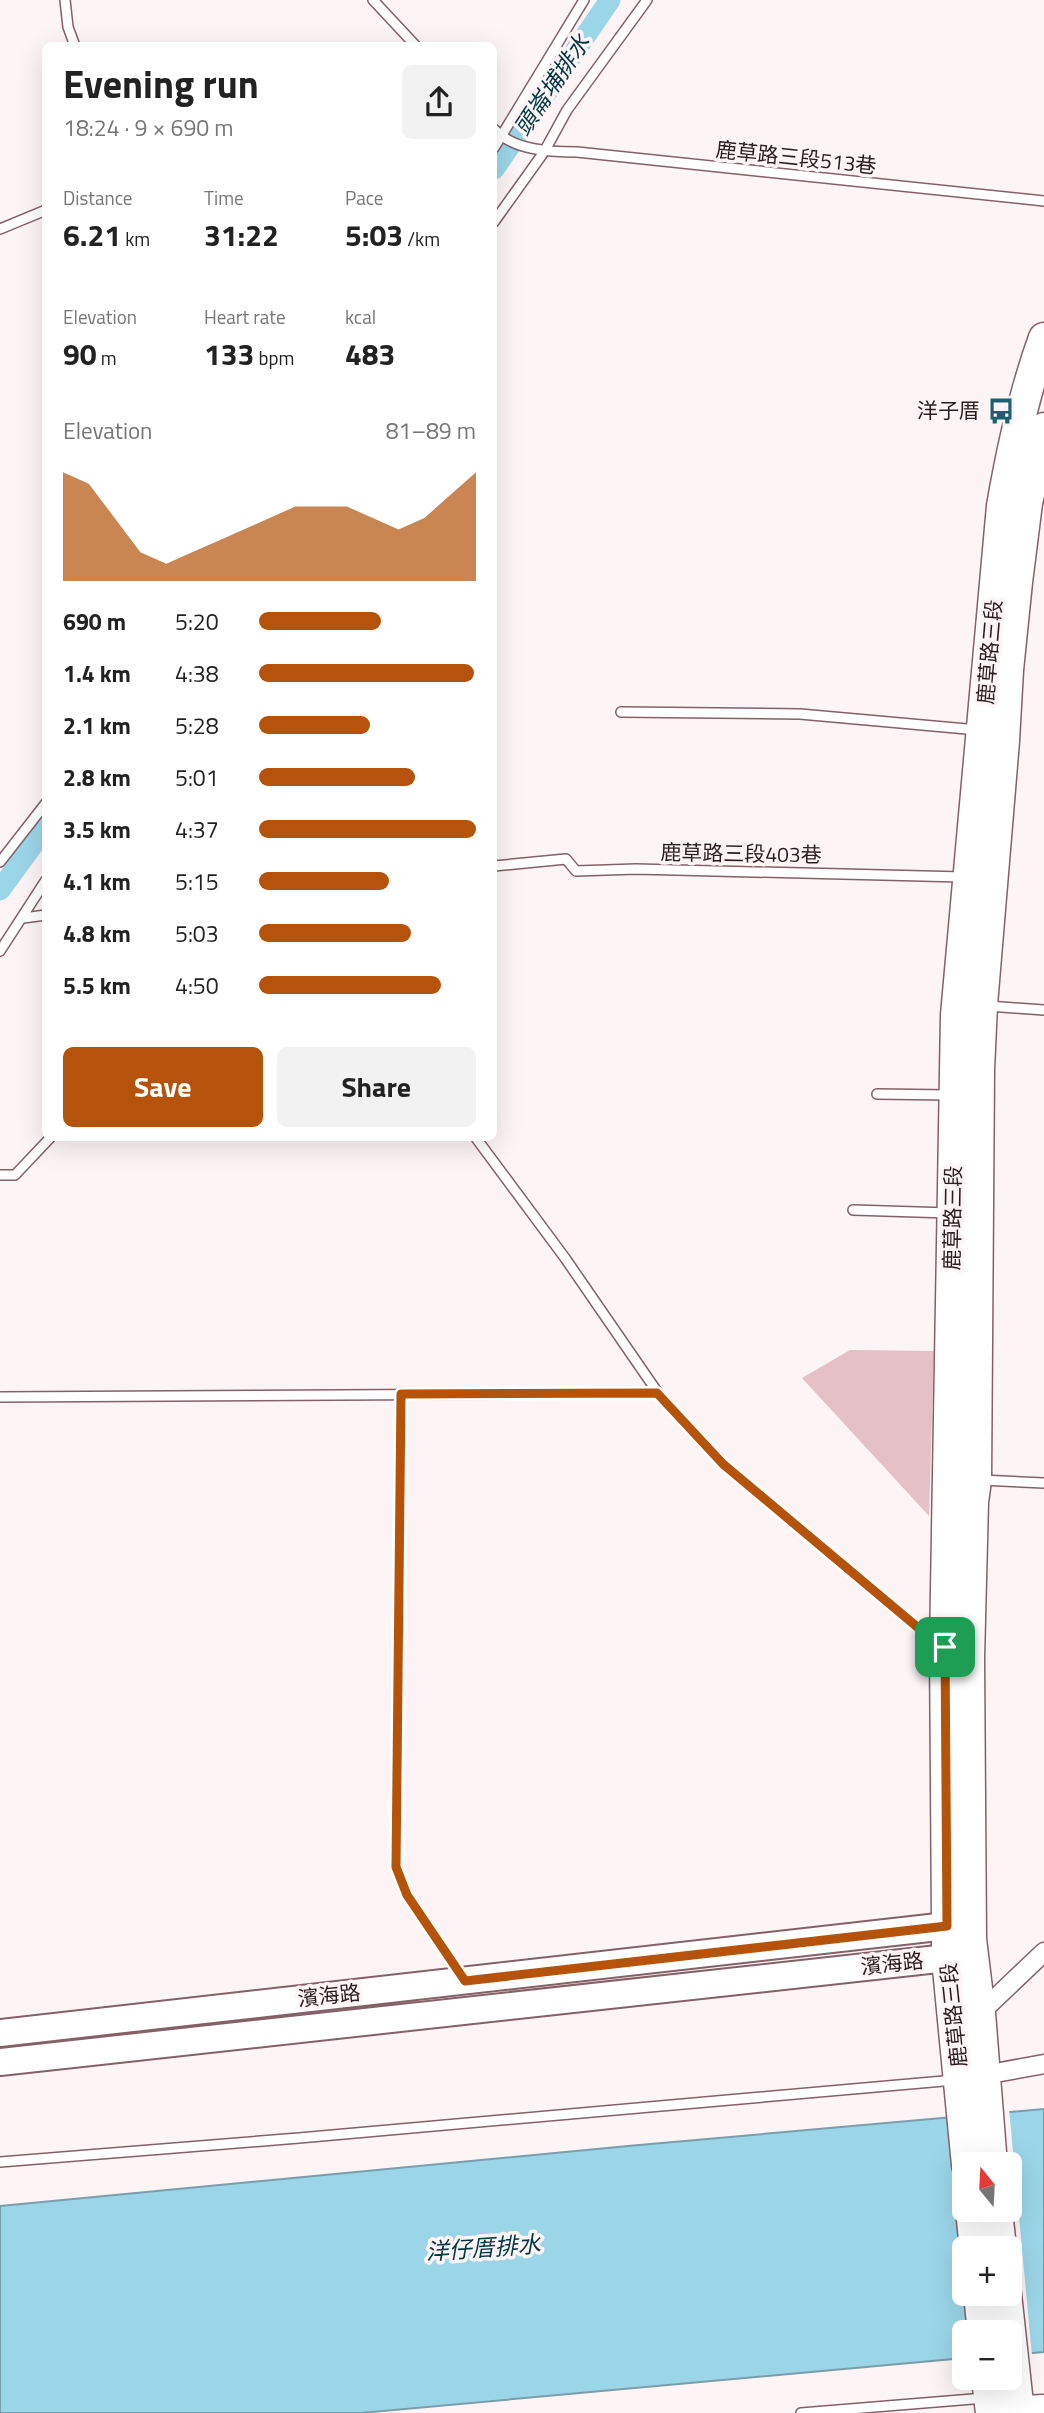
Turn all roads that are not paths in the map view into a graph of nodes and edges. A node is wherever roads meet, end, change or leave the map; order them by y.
1 (65, 0) edge
2 (373, 0) edge
3 (583, 0) edge
4 (647, 0) edge
5 (74, 42) edge
6 (412, 42) edge
7 (497, 132) edge
8 (501, 137) junction
9 (497, 143) edge
10 (544, 152) junction
11 (1044, 201) edge
12 (42, 211) edge
13 (497, 218) edge
14 (0, 229) edge
15 (1044, 338) edge
16 (1037, 379) edge
17 (1034, 432) edge
18 (621, 712) dead end
19 (983, 731) junction
20 (42, 808) edge
21 (0, 862) edge
22 (497, 866) edge
23 (981, 877) junction
24 (42, 887) edge
25 (42, 916) edge
26 (23, 918) junction
27 (0, 951) edge
28 (982, 1005) junction
29 (1044, 1010) edge
30 (877, 1094) dead end
31 (967, 1097) junction
32 (47, 1141) edge
33 (478, 1141) edge
34 (0, 1175) edge
35 (853, 1210) dead end
36 (965, 1214) junction
37 (657, 1393) junction
38 (401, 1394) junction
39 (0, 1397) edge
40 (976, 1480) junction
41 (1044, 1483) edge
42 (945, 1647) junction
43 (959, 1933) junction
44 (1044, 1952) edge
45 (947, 1958) junction
46 (465, 1981) junction
47 (980, 2013) junction
48 (0, 2033) edge
49 (0, 2062) edge
50 (1044, 2064) edge
51 (973, 2090) junction
52 (968, 2152) edge
53 (989, 2152) edge
54 (0, 2162) edge
55 (1006, 2306) edge
56 (1007, 2396) edge
57 (801, 2413) edge

1 - 5 lane
2 - 6 lane
3 - 8 lane
4 - 10 lane
7 - 8 lane
8 - 9 lane
8 - 10 lane, 鹿草路三段513巷
10 - 11 lane, 鹿草路三段513巷
10 - 13 lane
12 - 14 lane
15 - 16 main road, 鹿草路三段
16 - 17 main road, 鹿草路三段
17 - 19 main road, 鹿草路三段
17 - 23 main road, 鹿草路三段
18 - 19 lane
19 - 23 main road, 鹿草路三段
20 - 21 lane
22 - 23 lane, 鹿草路三段403巷
23 - 28 main road, 鹿草路三段
23 - 31 main road, 鹿草路三段
24 - 26 lane
25 - 26 lane
26 - 27 lane
28 - 29 lane
28 - 31 main road, 鹿草路三段
30 - 31 lane
31 - 36 main road, 鹿草路三段
32 - 34 lane
33 - 37 lane
35 - 36 lane
36 - 40 main road, 鹿草路三段
36 - 42 main road, 鹿草路三段
37 - 38 lane
37 - 42 lane
38 - 39 lane
38 - 46 lane
40 - 41 lane
40 - 43 main road, 鹿草路三段
42 - 43 main road, 鹿草路三段
43 - 45 main road, 鹿草路三段
43 - 46 street, 濱海路
43 - 47 main road, 鹿草路三段
44 - 47 street
45 - 49 street, 濱海路
45 - 51 main road, 鹿草路三段
46 - 48 street, 濱海路
47 - 51 main road, 鹿草路三段
50 - 51 street
51 - 52 main road
51 - 53 main road
51 - 54 lane
55 - 56 main road
56 - 57 lane

